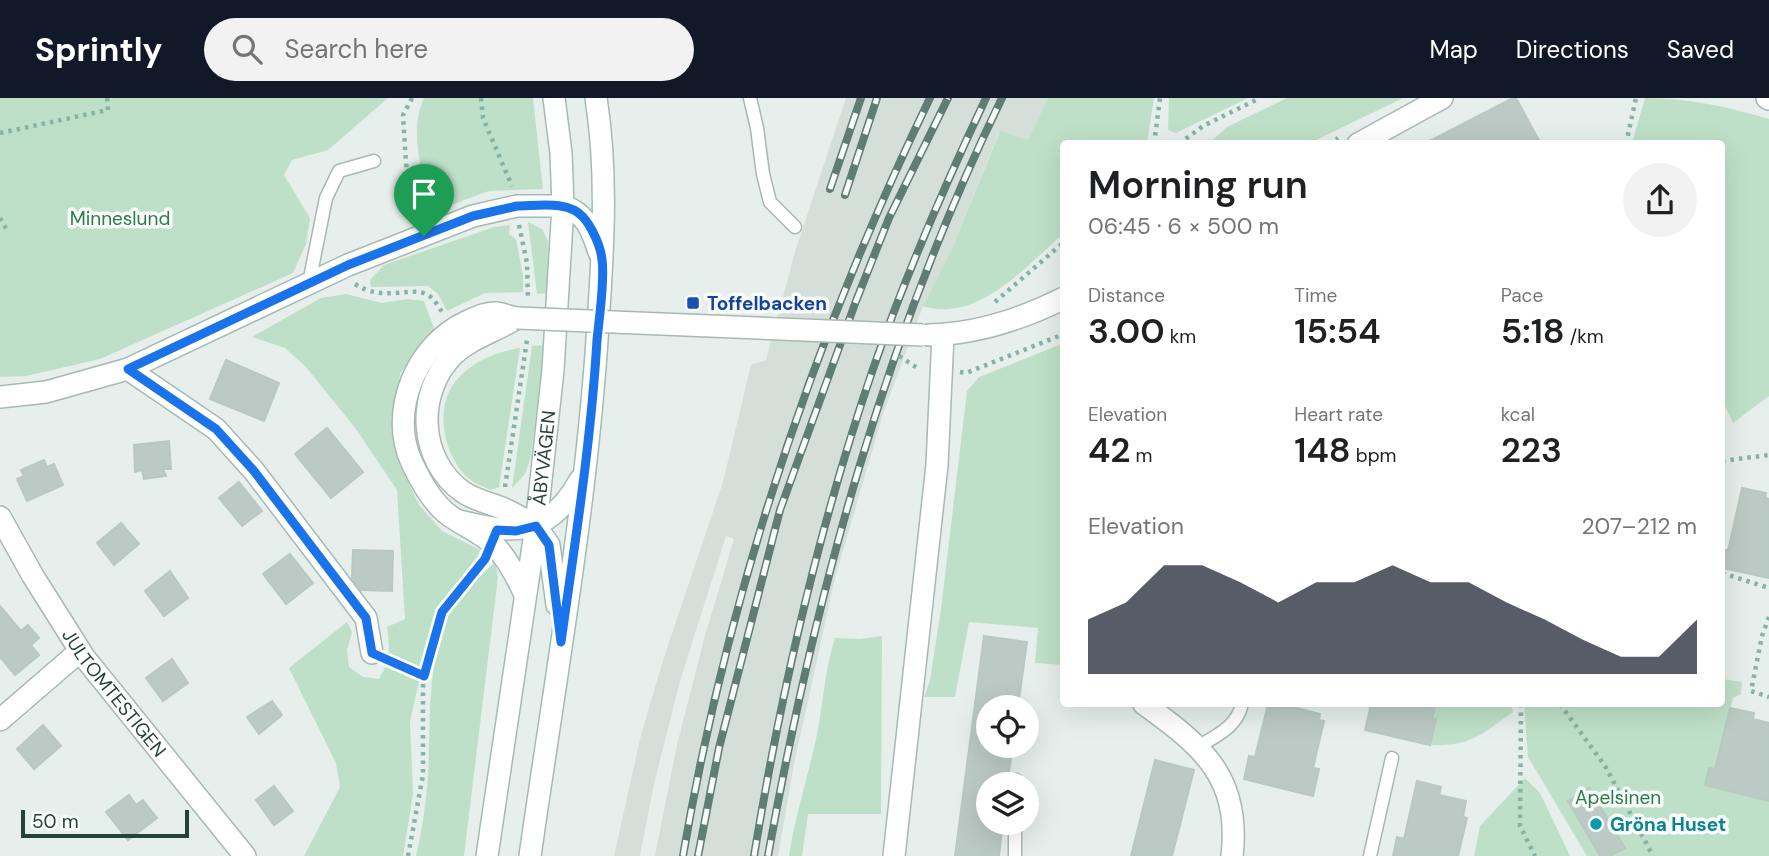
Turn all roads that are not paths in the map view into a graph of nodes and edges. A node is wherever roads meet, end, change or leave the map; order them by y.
1 (554, 98) edge
2 (596, 98) edge
3 (750, 98) edge
4 (1442, 98) edge
5 (1365, 140) edge
6 (374, 161) dead end
7 (563, 206) junction
8 (794, 227) dead end
9 (602, 260) junction
10 (309, 283) junction
11 (1060, 300) edge
12 (524, 317) junction
13 (933, 335) junction
14 (128, 369) junction
15 (0, 397) edge
16 (585, 472) junction
17 (0, 517) edge
18 (459, 521) junction
19 (536, 526) junction
20 (525, 595) junction
21 (561, 642) junction
22 (80, 651) junction
23 (372, 653) road end
24 (1148, 707) edge
25 (1241, 707) edge
26 (0, 720) edge
27 (1198, 747) junction
28 (1392, 758) dead end
29 (1015, 835) edge
30 (245, 856) edge
31 (487, 856) edge
32 (530, 856) edge
33 (894, 856) edge
34 (1014, 856) edge
35 (1232, 856) edge
36 (1370, 856) edge

1 - 7 street, ÅBYVÄGEN
2 - 9 street
3 - 8 lane
4 - 5 street
6 - 10 lane
7 - 9 street
7 - 10 street
7 - 19 street, ÅBYVÄGEN
9 - 16 street
10 - 14 street
11 - 13 street
12 - 13 street, bridge
12 - 18 street
12 - 19 street
13 - 33 street
14 - 15 street
14 - 23 street
16 - 19 street
16 - 21 street
17 - 22 street, JULTOMTESTIGEN
18 - 19 street
18 - 20 street
19 - 20 street, ÅBYVÄGEN
19 - 21 street
20 - 31 street, ÅBYVÄGEN
21 - 32 street
22 - 26 street
22 - 30 street, JULTOMTESTIGEN
24 - 27 street
25 - 27 lane
27 - 35 street
28 - 36 lane
29 - 34 lane

